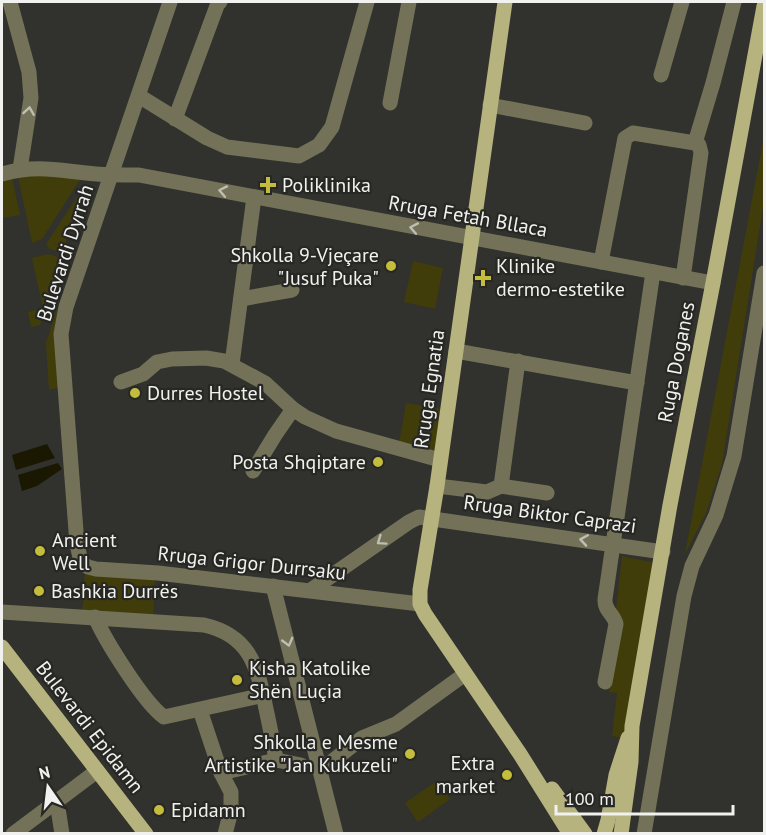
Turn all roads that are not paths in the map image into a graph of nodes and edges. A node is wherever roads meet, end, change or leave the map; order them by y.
1 (10, 2) edge
2 (170, 2) edge
3 (220, 2) edge
4 (367, 2) edge
5 (409, 2) edge
6 (505, 2) edge
7 (682, 2) edge
8 (732, 2) edge
9 (765, 6) edge
10 (661, 75) dead end
11 (139, 96) junction
12 (390, 103) dead end
13 (490, 105) junction
14 (175, 119) junction
15 (585, 123) dead end
16 (694, 143) junction
17 (20, 169) junction
18 (2, 174) edge
19 (112, 174) junction
20 (254, 197) junction
21 (472, 239) junction
22 (601, 262) junction
23 (653, 272) junction
24 (765, 273) edge
25 (683, 278) junction
26 (713, 283) junction
27 (292, 290) dead end
28 (241, 299) junction
29 (456, 351) junction
30 (518, 362) junction
31 (231, 364) junction
32 (121, 382) dead end
33 (637, 383) junction
34 (293, 409) junction
35 (440, 460) junction
36 (253, 471) dead end
37 (438, 486) junction
38 (501, 486) junction
39 (547, 492) dead end
40 (432, 519) junction
41 (613, 544) junction
42 (663, 552) junction
43 (81, 562) joint
44 (273, 586) junction
45 (311, 590) junction
46 (420, 604) junction
47 (2, 612) edge
48 (95, 617) junction
49 (2, 646) edge
50 (465, 674) junction
51 (605, 682) dead end
52 (264, 695) junction
53 (200, 710) junction
54 (632, 726) junction
55 (519, 754) junction
56 (276, 760) junction
57 (301, 765) dead end
58 (321, 770) junction
59 (97, 771) junction
60 (221, 773) junction
61 (57, 802) junction
62 (13, 834) edge
63 (63, 834) edge
64 (146, 834) edge
65 (225, 834) edge
66 (336, 834) edge
67 (570, 834) edge
68 (585, 834) edge
69 (604, 834) edge
70 (621, 834) edge
71 (644, 834) edge

17 -> 1 street
2 - 11 street, Bulevardi Dyrrah
3 - 14 street
4 - 14 street
5 - 12 street
6 - 13 main road, Rruga Egnatia
7 - 10 street
8 - 16 street
9 - 26 main road, Ruga Doganes
11 - 14 street
11 - 19 street, Bulevardi Dyrrah
13 - 15 street
13 - 21 main road, Rruga Egnatia
16 - 22 street
16 - 25 street
17 - 18 street, Rruga Fetah Bllaca
17 - 19 street, Rruga Fetah Bllaca
20 -> 19 street, Rruga Fetah Bllaca
19 - 43 street, Bulevardi Dyrrah
21 -> 20 street, Rruga Fetah Bllaca
20 - 28 street
21 - 22 street, Rruga Fetah Bllaca
21 - 29 main road, Rruga Egnatia
22 - 23 street, Rruga Fetah Bllaca
23 - 25 street, Rruga Fetah Bllaca
23 - 33 street
24 - 71 street
25 - 26 street, Rruga Fetah Bllaca
26 - 42 main road, Ruga Doganes
27 - 28 street
28 - 31 street
29 - 30 street
29 - 35 main road, Rruga Egnatia
30 - 33 street
30 - 38 street
31 - 32 street
31 - 34 street
33 - 41 street
34 - 35 street
34 - 36 street
35 - 37 main road, Rruga Egnatia
37 - 38 street
37 - 40 main road, Rruga Egnatia
38 - 39 street
41 -> 40 street, Rruga Biktor Caprazi
40 -> 45 street
40 - 46 main road, Rruga Egnatia
41 - 42 street, Rruga Biktor Caprazi
41 - 51 street
42 - 54 main road, Ruga Doganes
43 - 44 street, Rruga Grigor Durrsaku
44 - 45 street, Rruga Grigor Durrsaku
44 -> 58 street
45 - 46 street, Rruga Grigor Durrsaku
46 - 50 main road
47 - 48 street
48 - 52 street
48 - 53 street
49 - 59 main road, Bulevardi Epidamn
50 - 55 main road
50 - 58 street
52 - 53 street
52 - 56 street
53 - 60 street
54 - 69 main road
54 - 70 main road
55 - 67 main road
55 - 68 main road
56 - 57 street
56 - 60 street
58 - 66 street
59 - 61 street
59 - 64 main road, Bulevardi Epidamn
60 - 65 street
61 - 62 street
61 - 63 street

